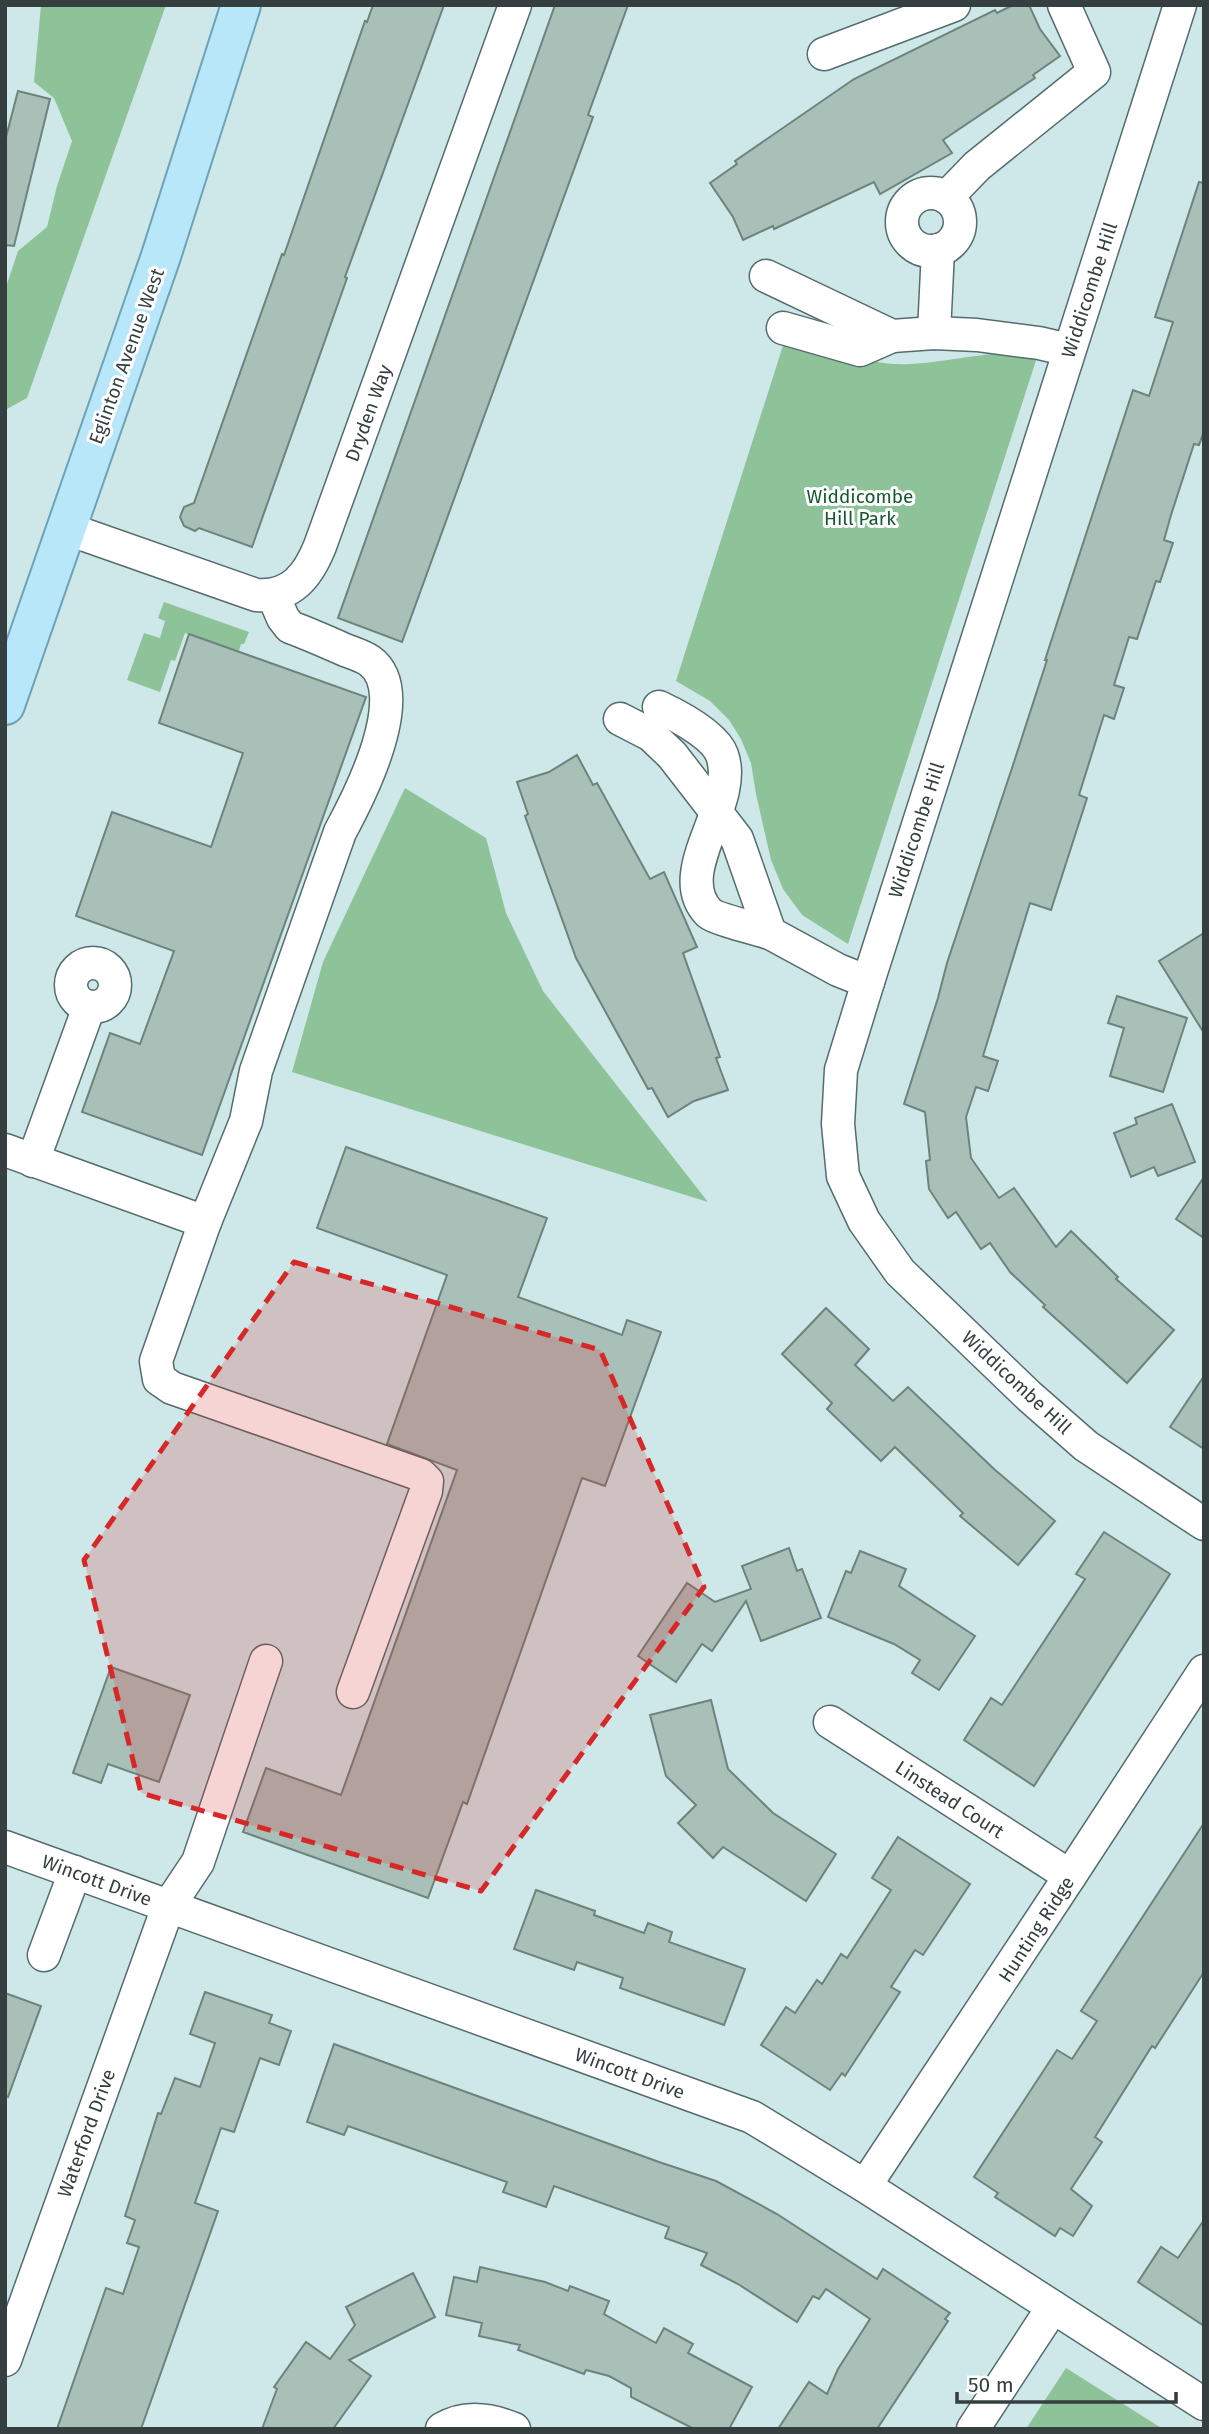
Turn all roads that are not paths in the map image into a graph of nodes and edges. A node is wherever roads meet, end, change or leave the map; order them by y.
1 (241, 5) edge
2 (515, 5) edge
3 (954, 5) edge
4 (1065, 5) edge
5 (1180, 5) edge
6 (824, 54) dead end
7 (947, 197) junction
8 (938, 250) junction
9 (766, 276) dead end
10 (783, 328) dead end
11 (934, 333) junction
12 (892, 336) junction
13 (1069, 350) junction
14 (65, 528) junction
15 (273, 595) junction
16 (5, 705) edge
17 (659, 707) dead end
18 (621, 719) dead end
19 (717, 811) junction
20 (770, 933) junction
21 (868, 982) junction
22 (89, 1007) dead end
23 (19, 1156) edge
24 (205, 1222) junction
25 (1204, 1524) edge
26 (266, 1661) dead end
27 (1204, 1671) edge
28 (353, 1692) dead end
29 (830, 1722) dead end
30 (5, 1847) edge
31 (75, 1872) junction
32 (1070, 1877) junction
33 (168, 1906) junction
34 (44, 1955) dead end
35 (865, 2186) junction
36 (1053, 2306) junction
37 (5, 2360) edge
38 (1204, 2404) edge
39 (442, 2429) edge
40 (513, 2429) edge
41 (973, 2429) edge

1 - 14 main road, Eglinton Avenue West
2 - 15 street, Dryden Way
3 - 6 street
4 - 7 street
5 - 13 street, Widdicombe Hill
7 - 8 street
7 - 8 street
8 - 11 street
9 - 12 street
10 - 12 street
11 - 12 street
11 - 13 street
13 - 21 street, Widdicombe Hill
14 - 15 street
14 - 16 main road, Eglinton Avenue West
15 - 24 street
17 - 19 street
18 - 19 street
19 - 20 street
19 - 20 street
20 - 21 street
21 - 25 street, Widdicombe Hill
22 - 23 street
23 - 24 street
24 - 28 street
26 - 33 street, Waterford Drive
27 - 32 street, Hunting Ridge
29 - 32 street, Linstead Court
30 - 31 street, Wincott Drive
31 - 33 street, Wincott Drive
31 - 34 street
32 - 35 street, Hunting Ridge
33 - 35 street, Wincott Drive
33 - 37 street, Waterford Drive
35 - 36 street, Wincott Drive
36 - 38 street, Wincott Drive
36 - 41 street
39 - 40 street

